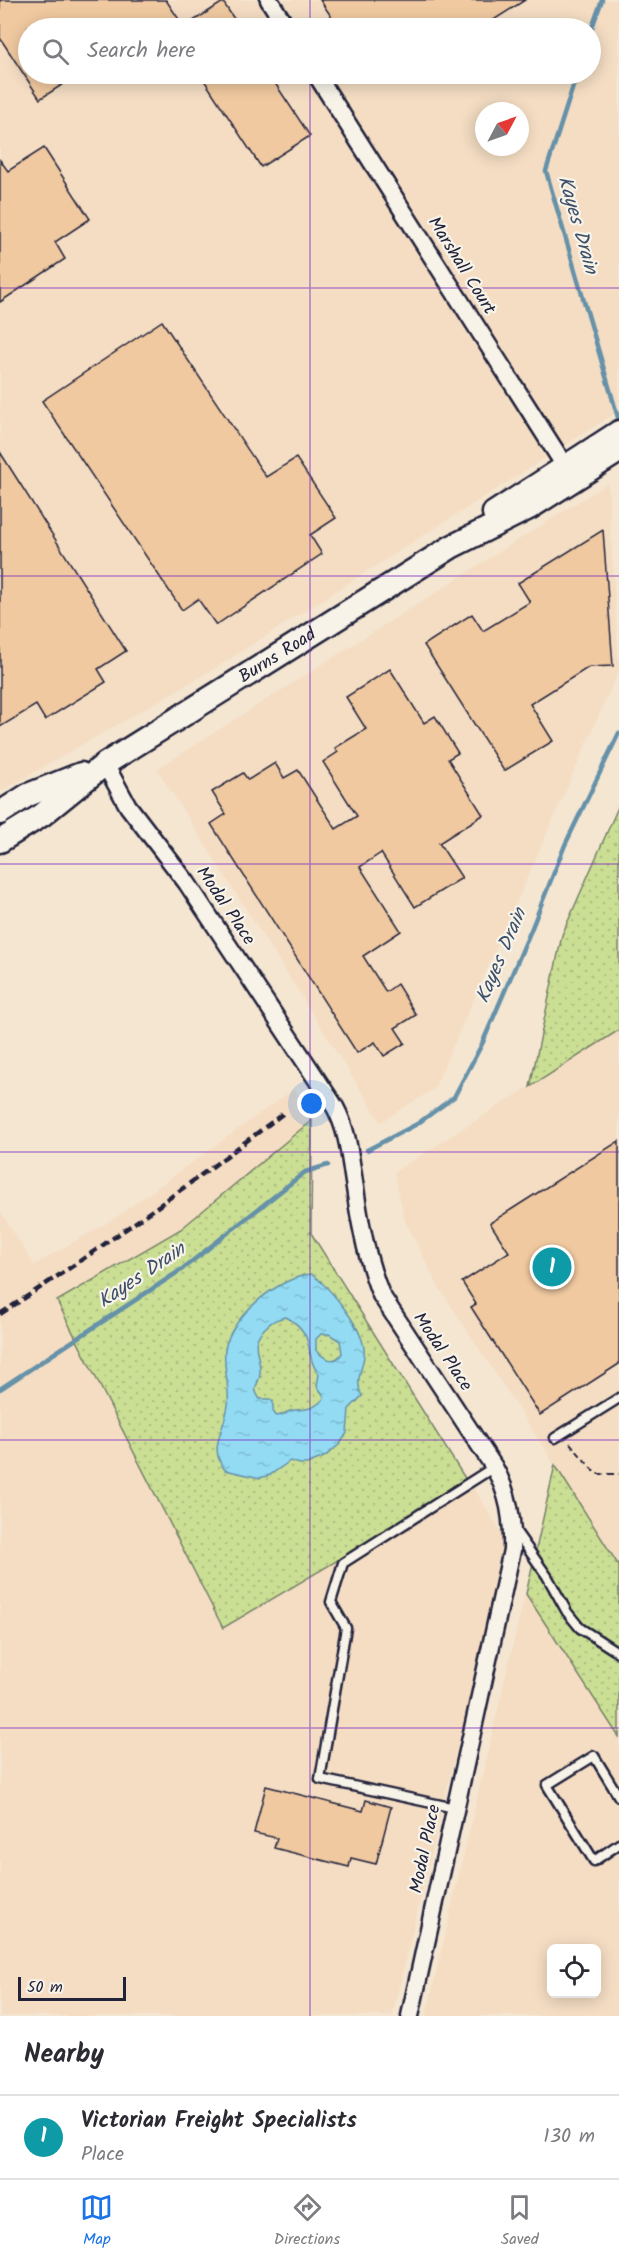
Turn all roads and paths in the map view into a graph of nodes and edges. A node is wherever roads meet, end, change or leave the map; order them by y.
1 (269, 0) edge
2 (281, 18) edge
3 (322, 84) edge
4 (619, 432) edge
5 (619, 452) edge
6 (569, 473) junction
7 (105, 764) junction
8 (0, 813) edge
9 (0, 841) edge
10 (619, 1398) edge
11 (560, 1436) joint
12 (494, 1467) junction
13 (619, 1474) edge
14 (513, 1526) junction
15 (619, 1653) edge
16 (619, 1797) edge
17 (455, 1808) junction
18 (619, 1844) edge
19 (410, 2016) edge

1 - 2 street
3 - 6 street, Marshall Court
4 - 6 street, Burns Road
5 - 6 street, Burns Road
6 - 7 street, Burns Road
7 - 8 street, Burns Road
7 - 9 street, Burns Road
7 - 12 street, Modal Place
10 - 11 lane
11 - 13 path
12 - 14 street, Modal Place
12 - 17 lane
14 - 15 lane
14 - 17 street, Modal Place
16 - 18 lane
17 - 19 street, Modal Place

